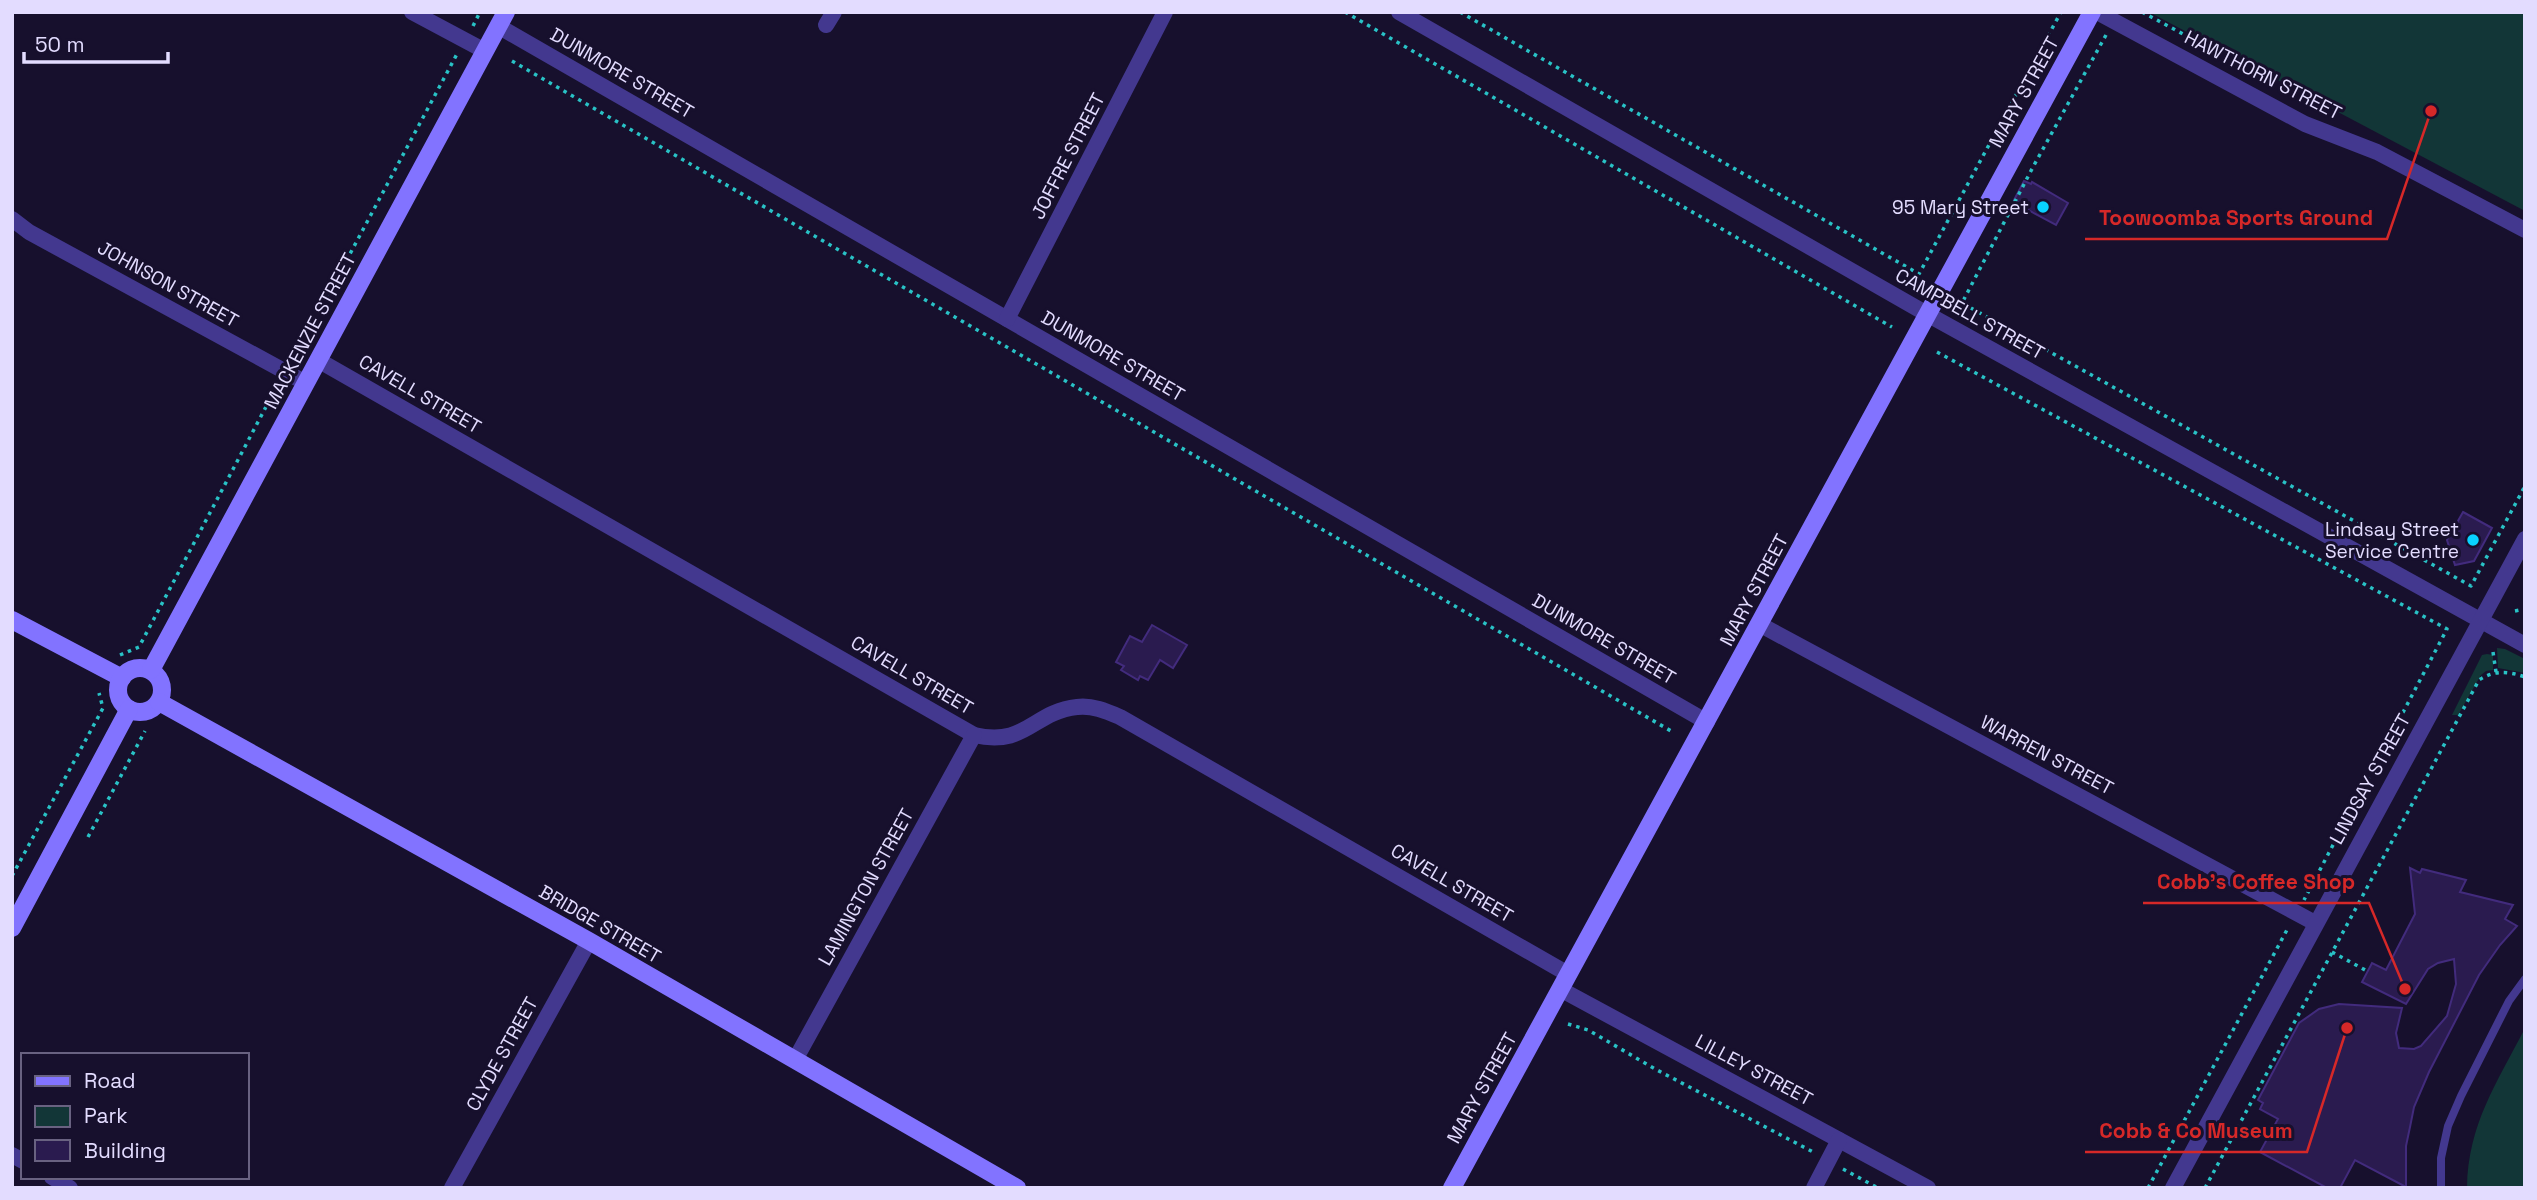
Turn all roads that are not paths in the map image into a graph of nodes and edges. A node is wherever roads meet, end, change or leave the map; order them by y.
1 (412, 12) edge
2 (1165, 12) edge
3 (1399, 12) edge
4 (2089, 14) edge
5 (502, 19) edge
6 (485, 51) junction
7 (12, 219) edge
8 (2525, 230) edge
9 (1927, 314) junction
10 (1007, 319) junction
11 (318, 360) junction
12 (306, 383) junction
13 (2525, 539) edge
14 (12, 620) edge
15 (2481, 620) junction
16 (1759, 624) junction
17 (2525, 645) edge
18 (151, 670) junction
19 (122, 678) junction
20 (159, 702) junction
21 (129, 709) junction
22 (1707, 722) junction
23 (974, 735) junction
24 (2315, 923) junction
25 (12, 928) edge
26 (590, 941) junction
27 (2525, 979) edge
28 (1564, 982) junction
29 (795, 1060) junction
30 (1839, 1140) junction
31 (55, 1179) edge
32 (71, 1188) edge
33 (452, 1188) edge
34 (1017, 1188) edge
35 (1452, 1188) edge
36 (1814, 1188) edge
37 (1928, 1188) edge
38 (2173, 1188) edge
39 (2441, 1188) edge

1 - 6 street
2 - 10 street, JOFFRE STREET
3 - 9 street, CAMPBELL STREET
4 - 8 street, HAWTHORN STREET
4 - 9 street, MARY STREET
5 - 6 street, MACKENZIE STREET
5 - 10 street, DUNMORE STREET
6 - 11 street, MACKENZIE STREET
7 - 12 street, JOHNSON STREET
9 - 15 street, CAMPBELL STREET
9 - 16 street, MARY STREET
10 - 22 street, DUNMORE STREET
11 - 12 street, MACKENZIE STREET
11 - 23 street, CAVELL STREET
12 - 18 street, MACKENZIE STREET
13 - 15 street, LINDSAY STREET
14 - 19 street
15 - 17 street, CAMPBELL STREET
15 - 24 street, LINDSAY STREET
16 - 22 street, MARY STREET
16 - 24 street, WARREN STREET
18 - 19 street
18 - 20 street
19 - 21 street
20 - 21 street
20 - 26 street, BRIDGE STREET
21 - 25 street
22 - 28 street, MARY STREET
23 - 28 street, CAVELL STREET
23 - 29 street, LAMINGTON STREET
24 - 38 street, LINDSAY STREET
26 - 29 street, BRIDGE STREET
26 - 33 street, CLYDE STREET
27 - 39 lane
28 - 30 street, LILLEY STREET
28 - 35 street, MARY STREET
29 - 34 street, BRIDGE STREET
30 - 36 street
30 - 37 street, LILLEY STREET
31 - 32 street

